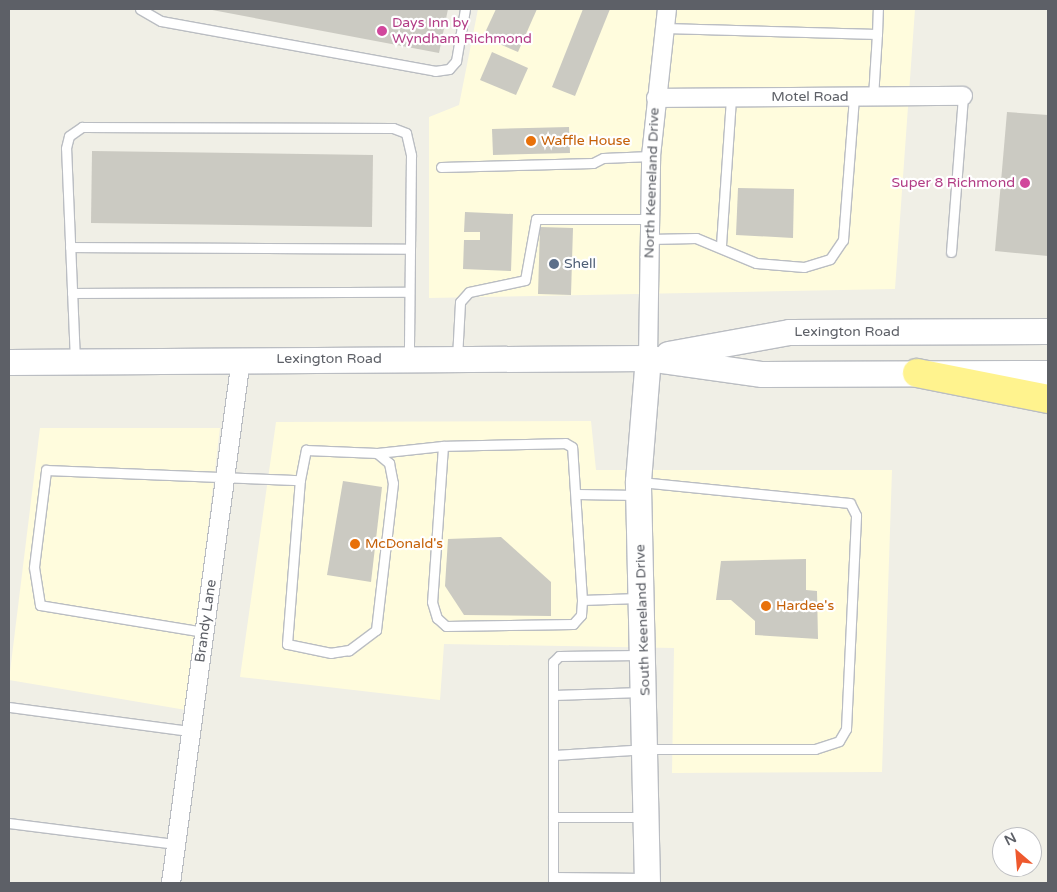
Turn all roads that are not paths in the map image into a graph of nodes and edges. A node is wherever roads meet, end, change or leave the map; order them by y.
1 (140, 9) edge
2 (465, 9) edge
3 (667, 9) edge
4 (878, 9) edge
5 (664, 28) junction
6 (877, 34) junction
7 (964, 96) joint
8 (854, 97) junction
9 (872, 97) junction
10 (656, 98) junction
11 (731, 98) junction
12 (652, 156) junction
13 (440, 166) dead end
14 (649, 219) junction
15 (649, 239) junction
16 (721, 245) junction
17 (70, 246) junction
18 (410, 249) junction
19 (951, 252) dead end
20 (409, 292) junction
21 (72, 293) junction
22 (1048, 331) edge
23 (648, 358) junction
24 (241, 359) junction
25 (409, 359) junction
26 (457, 359) junction
27 (9, 362) edge
28 (74, 362) junction
29 (917, 373) junction
30 (1048, 373) edge
31 (1048, 399) edge
32 (443, 446) junction
33 (377, 453) junction
34 (228, 475) junction
35 (300, 480) junction
36 (638, 488) junction
37 (577, 494) junction
38 (641, 598) junction
39 (582, 600) junction
40 (204, 632) junction
41 (645, 655) junction
42 (646, 691) junction
43 (554, 694) junction
44 (9, 708) edge
45 (190, 731) junction
46 (647, 749) junction
47 (555, 755) junction
48 (554, 817) junction
49 (647, 817) junction
50 (9, 823) edge
51 (176, 844) junction
52 (553, 880) edge
53 (647, 881) edge
54 (171, 883) edge

1 - 2 lane
3 - 5 street, North Keeneland Drive
4 - 6 lane
5 - 6 lane
5 - 10 street, North Keeneland Drive
6 - 9 lane
7 - 9 street, Motel Road
7 - 19 lane
8 - 9 street, Motel Road
8 - 11 street, Motel Road
8 - 16 lane
10 - 11 street, Motel Road
10 - 12 street, North Keeneland Drive
11 - 16 lane
12 - 13 lane
12 - 14 street, North Keeneland Drive
14 - 15 street, North Keeneland Drive
14 - 26 lane
15 - 16 lane
15 - 23 street, North Keeneland Drive
17 - 18 lane
17 - 18 lane
17 - 21 lane
18 - 20 lane
20 - 21 lane
20 - 25 lane
21 - 28 lane
22 - 23 main road, Lexington Road
23 - 26 main road, Lexington Road
23 - 29 main road, Lexington Road
23 - 36 main road, South Keeneland Drive
24 - 25 main road, Lexington Road
24 - 28 main road, Lexington Road
24 - 34 street, Brandy Lane
25 - 26 main road, Lexington Road
27 - 28 main road, Lexington Road
29 - 30 main road, Lexington Road
29 - 31 highway
32 - 33 lane
32 - 37 lane
32 - 39 lane
33 - 35 lane
33 - 35 lane
34 - 35 lane
34 - 40 street, Brandy Lane
34 - 40 lane
36 - 37 lane
36 - 38 main road, South Keeneland Drive
36 - 46 lane
37 - 39 lane
38 - 39 lane
38 - 41 main road, South Keeneland Drive
40 - 45 street, Brandy Lane
41 - 42 main road, South Keeneland Drive
41 - 43 lane
42 - 43 lane
42 - 46 main road, South Keeneland Drive
43 - 47 lane
44 - 45 lane
45 - 51 street, Brandy Lane
46 - 47 lane
46 - 49 main road, South Keeneland Drive
47 - 48 lane
48 - 49 lane
48 - 52 lane
49 - 53 main road, South Keeneland Drive
50 - 51 lane
51 - 54 street, Brandy Lane
52 - 53 lane

